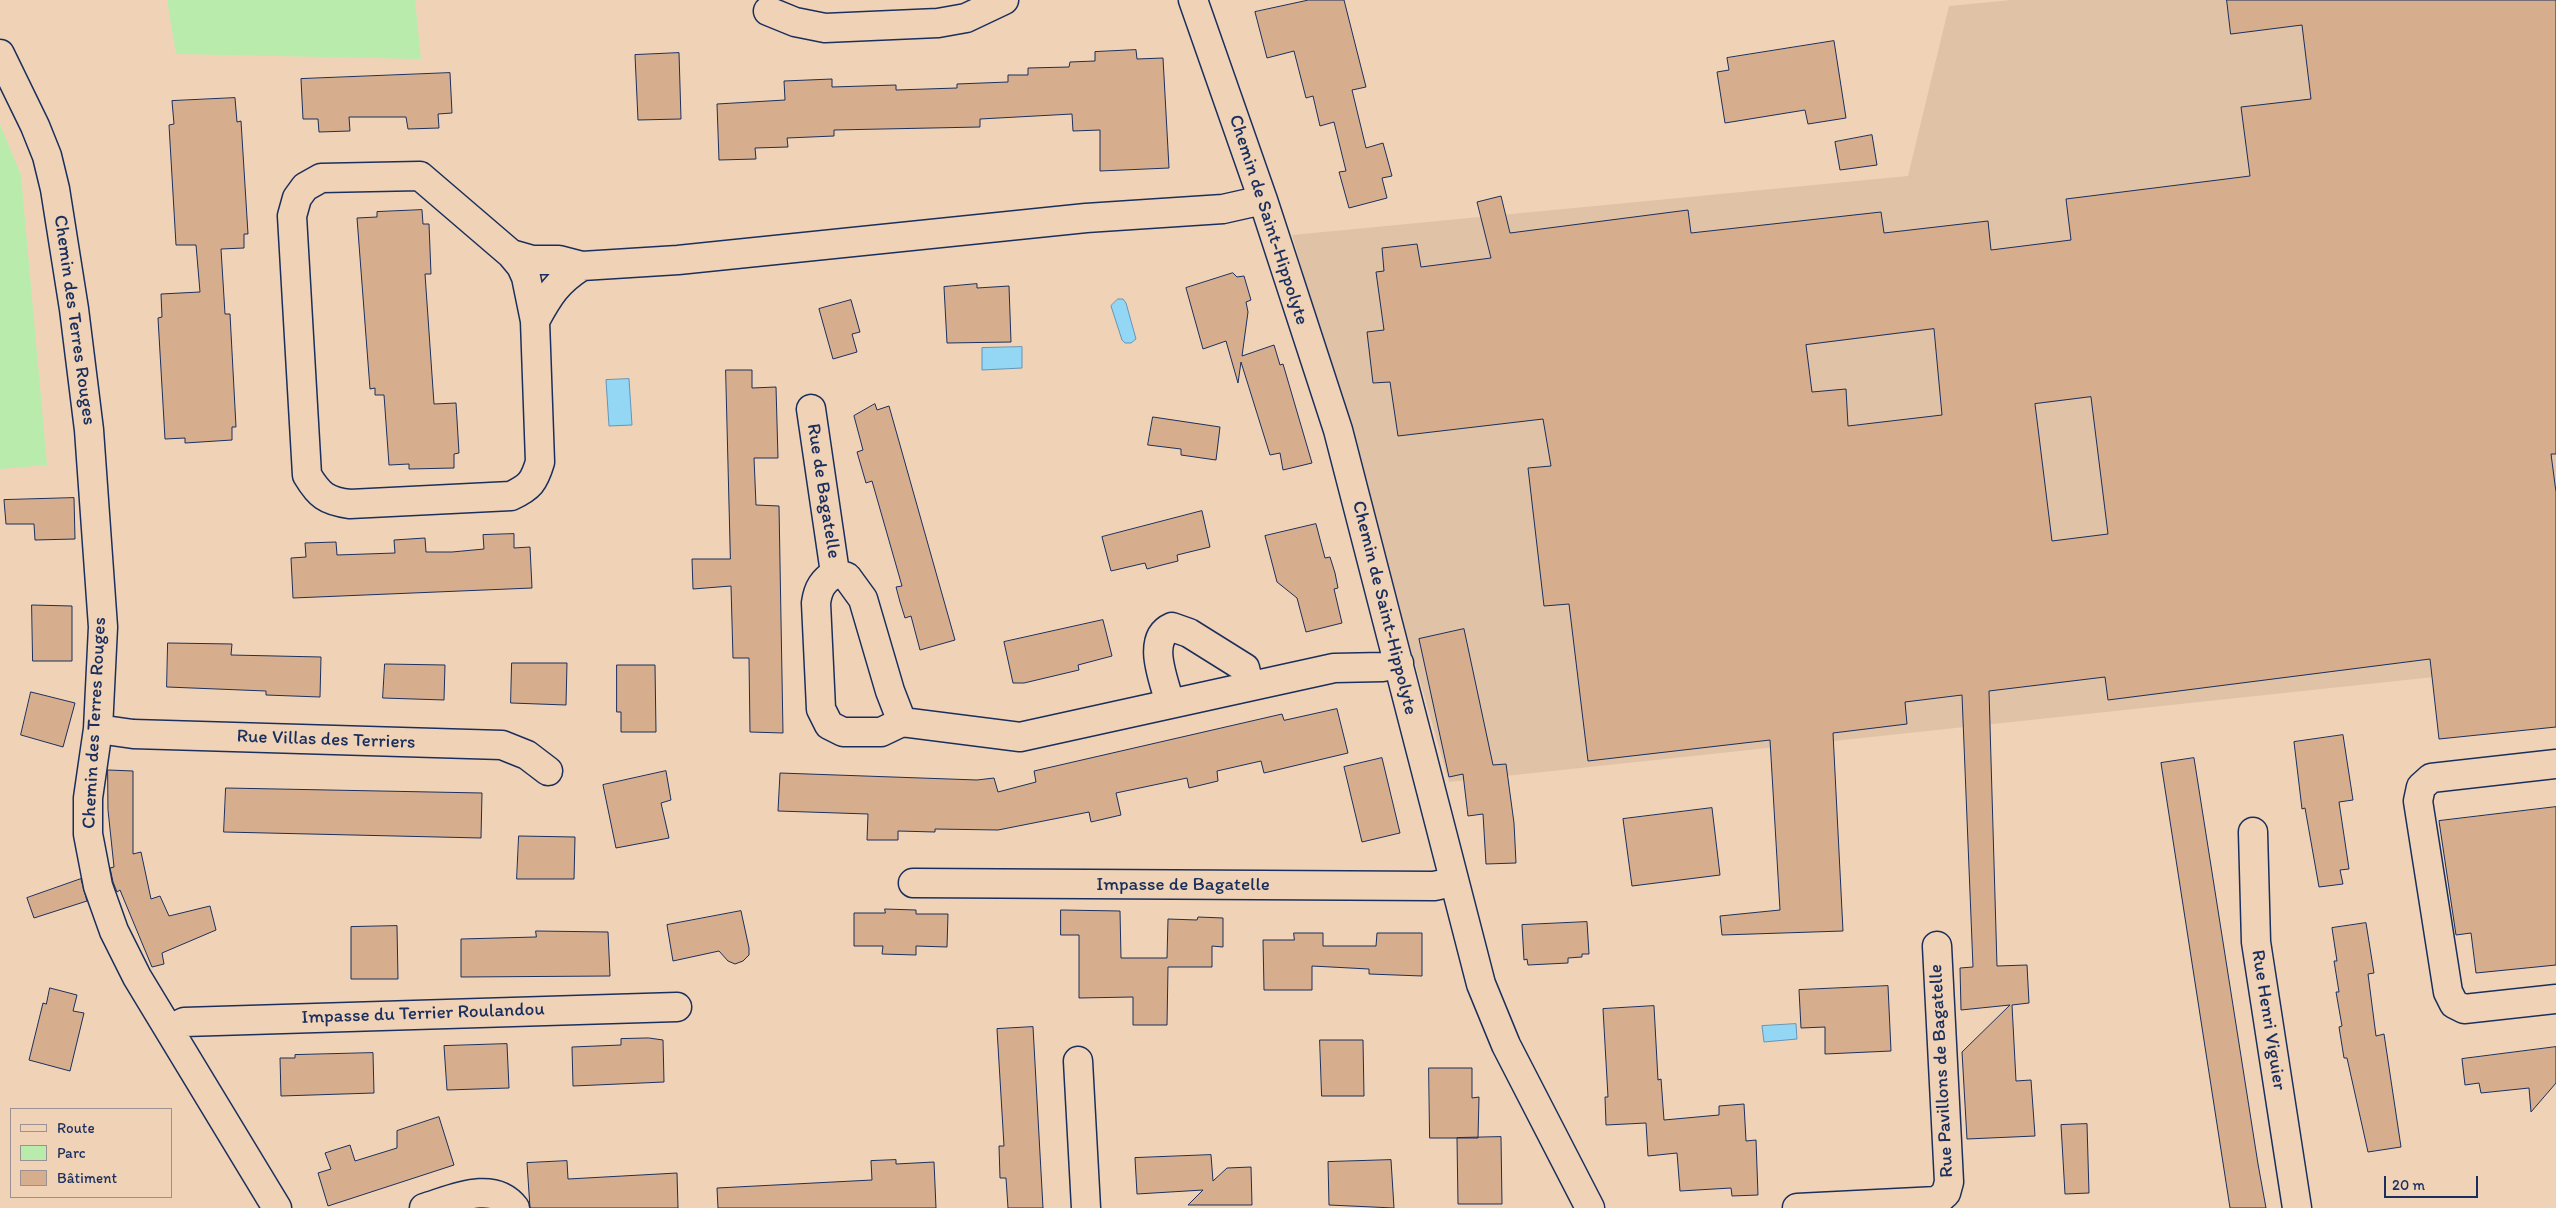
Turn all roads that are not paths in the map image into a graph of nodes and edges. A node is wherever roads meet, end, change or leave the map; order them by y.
1 (1004, 0) edge
2 (1194, 0) edge
3 (768, 11) dead end
4 (0, 54) edge
5 (1263, 200) junction
6 (511, 254) junction
7 (582, 266) junction
8 (535, 322) junction
9 (811, 409) dead end
10 (836, 573) junction
11 (1399, 663) junction
12 (1249, 685) junction
13 (1170, 704) junction
14 (902, 722) junction
15 (98, 729) junction
16 (2556, 764) edge
17 (548, 771) dead end
18 (2252, 832) dead end
19 (1453, 882) junction
20 (913, 883) dead end
21 (1937, 946) dead end
22 (2556, 999) edge
23 (677, 1007) dead end
24 (170, 1029) junction
25 (1078, 1061) dead end
26 (277, 1208) edge
27 (424, 1208) edge
28 (515, 1208) edge
29 (1086, 1208) edge
30 (1590, 1208) edge
31 (1797, 1208) edge
32 (2297, 1208) edge

1 - 3 street
2 - 5 street, Chemin de Saint-Hippolyte
4 - 15 street, Chemin des Terres Rouges
5 - 7 street
5 - 11 street, Chemin de Saint-Hippolyte
6 - 7 street
6 - 8 street
6 - 8 street
7 - 8 street
9 - 10 street, Rue de Bagatelle
10 - 14 street, Rue de Bagatelle
10 - 14 street, Rue de Bagatelle
11 - 12 street
11 - 19 street, Chemin de Saint-Hippolyte
12 - 13 street
12 - 13 street
13 - 14 street
15 - 17 street, Rue Villas des Terriers
15 - 24 street, Chemin des Terres Rouges
16 - 22 street
18 - 32 street, Rue Henri Viguier
19 - 20 street, Impasse de Bagatelle
19 - 30 street, Chemin de Saint-Hippolyte
21 - 31 street, Rue Pavillons de Bagatelle
23 - 24 street, Impasse du Terrier Roulandou
24 - 26 street, Chemin des Terres Rouges
25 - 29 street
27 - 28 street

